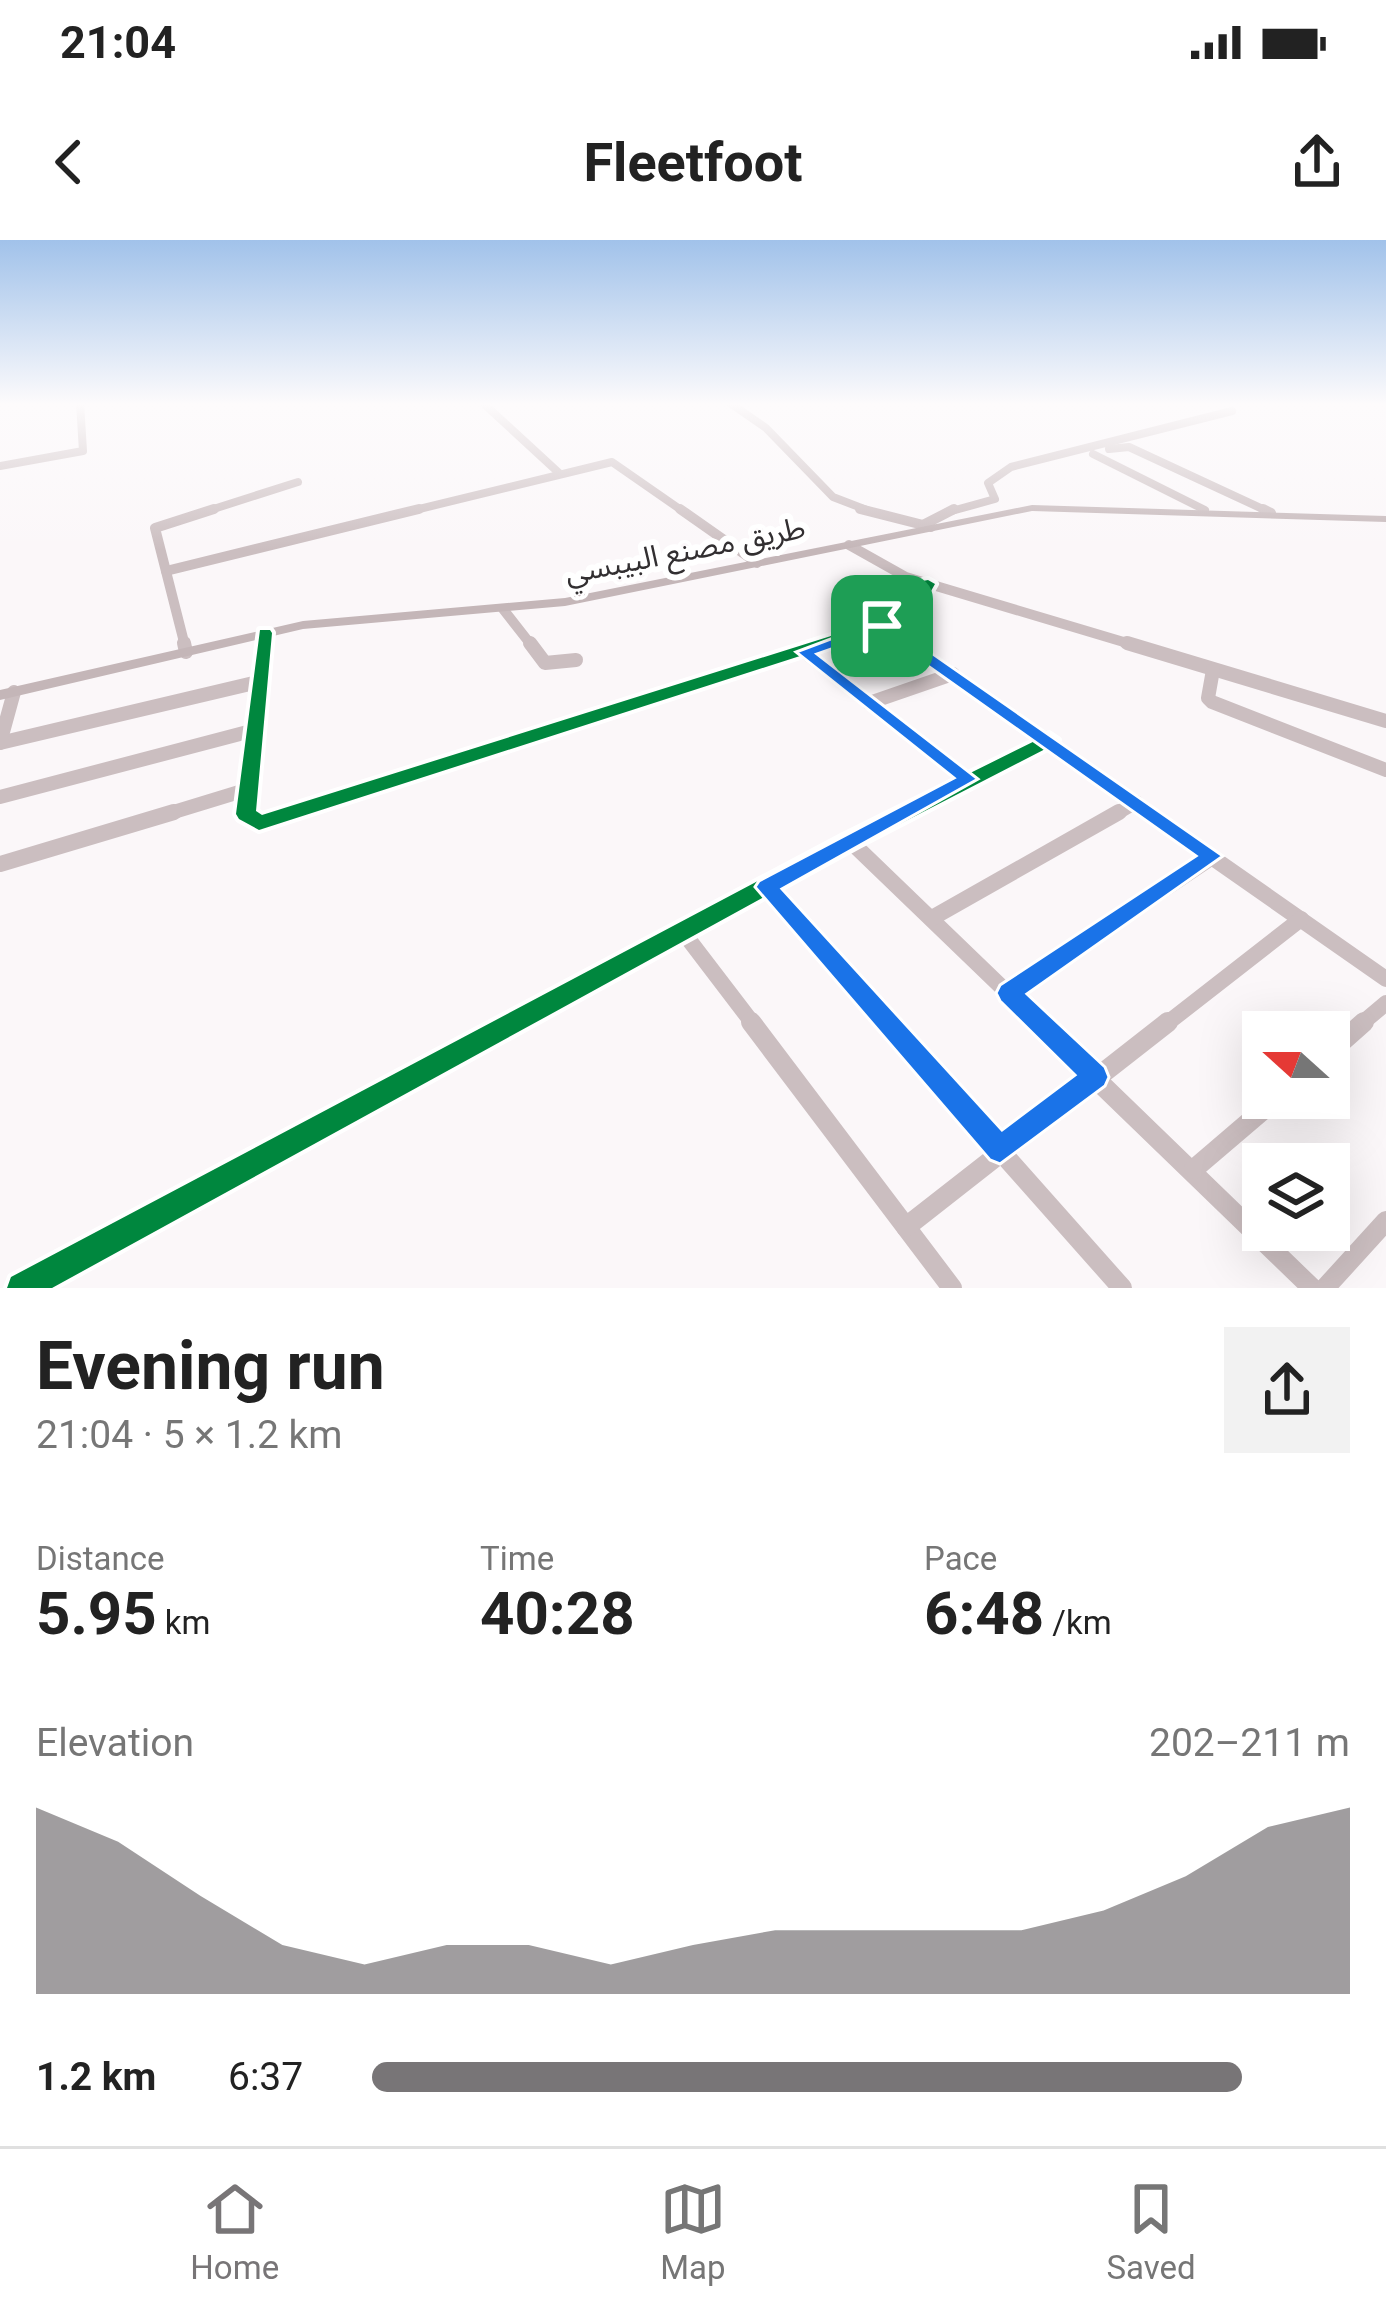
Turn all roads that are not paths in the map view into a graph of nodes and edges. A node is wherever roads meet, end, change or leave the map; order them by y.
1 (78, 452) edge
2 (536, 452) edge
3 (789, 452) edge
4 (1073, 452) edge
5 (1104, 452) edge
6 (1140, 452) edge
7 (0, 466) edge
8 (559, 473) junction
9 (298, 482) dead end
10 (1205, 510) junction
11 (1271, 513) junction
12 (1386, 519) edge
13 (927, 526) junction
14 (849, 544) junction
15 (757, 563) junction
16 (166, 571) junction
17 (928, 584) junction
18 (503, 609) junction
19 (882, 626) junction
20 (265, 633) junction
21 (186, 652) junction
22 (805, 652) junction
23 (576, 660) dead end
24 (1213, 670) junction
25 (953, 674) junction
26 (258, 682) junction
27 (7, 694) edge
28 (868, 703) junction
29 (1386, 721) edge
30 (255, 730) junction
31 (1, 736) edge
32 (1049, 740) junction
33 (1386, 770) edge
34 (968, 779) junction
35 (249, 789) junction
36 (0, 797) edge
37 (1136, 802) junction
38 (850, 842) junction
39 (1212, 856) junction
40 (0, 864) edge
41 (766, 887) junction
42 (932, 918) junction
43 (1301, 919) junction
44 (683, 932) junction
45 (1386, 979) edge
46 (1009, 993) junction
47 (1386, 1004) edge
48 (1350, 1035) edge
49 (1096, 1077) junction
50 (1252, 1119) edge
51 (1000, 1150) junction
52 (1194, 1169) junction
53 (1386, 1221) edge
54 (907, 1227) junction
55 (22, 1288) edge
56 (952, 1288) edge
57 (1122, 1288) edge
58 (1312, 1288) edge
59 (1325, 1288) edge

1 - 7 street
2 - 8 street
3 - 13 street
4 - 13 street
5 - 10 street
6 - 11 street
8 - 15 street
8 - 16 street
9 - 16 street
10 - 11 main road, طريق مصنع البيبسي
10 - 13 main road, طريق مصنع البيبسي
11 - 12 main road, طريق مصنع البيبسي
13 - 14 main road, طريق مصنع البيبسي
14 - 15 main road, طريق مصنع البيبسي
14 - 17 street
15 - 18 main road, طريق مصنع البيبسي
16 - 21 street
17 - 19 street
17 - 24 street
18 - 20 main road, طريق مصنع البيبسي
18 - 23 street
19 - 22 street
19 - 25 street
20 - 21 main road, طريق مصنع البيبسي
20 - 26 street
21 - 27 main road, طريق مصنع البيبسي
22 - 28 street
22 - 35 street
24 - 29 street
24 - 33 street
25 - 28 street
25 - 32 street
26 - 30 street
26 - 31 street
27 - 31 street
28 - 34 street
30 - 35 street
30 - 36 street
32 - 34 street
32 - 37 street
34 - 38 street
35 - 40 street
37 - 39 street
37 - 42 street
38 - 41 street
38 - 42 street
39 - 43 street
39 - 46 street
41 - 44 street
41 - 51 street
42 - 46 street
43 - 45 street
43 - 49 street
44 - 54 street
44 - 55 street
46 - 49 street
47 - 48 street
49 - 51 street
49 - 52 street
50 - 52 street
51 - 54 street
51 - 57 street
52 - 58 street
53 - 59 street
54 - 56 street

